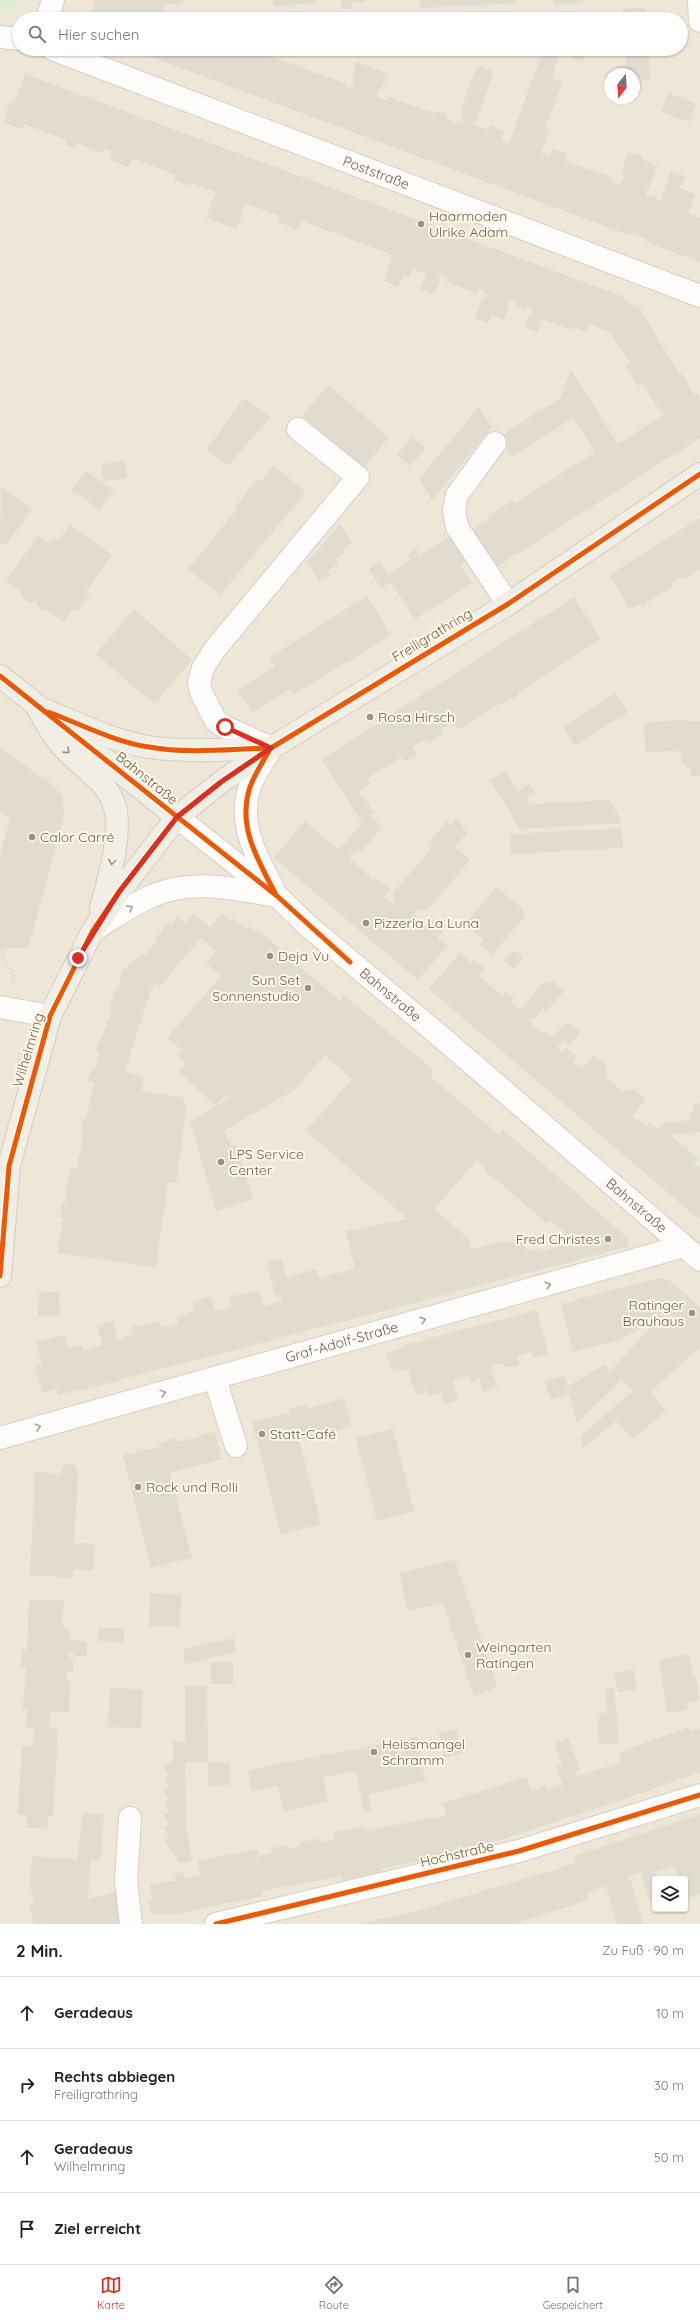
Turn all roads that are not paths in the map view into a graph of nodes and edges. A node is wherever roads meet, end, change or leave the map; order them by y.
1 (699, 0) edge
2 (700, 21) edge
3 (0, 37) edge
4 (12, 38) edge
5 (70, 56) edge
6 (700, 296) edge
7 (298, 429) dead end
8 (495, 443) dead end
9 (700, 474) edge
10 (508, 604) junction
11 (0, 676) edge
12 (37, 707) junction
13 (271, 748) junction
14 (177, 817) junction
15 (277, 896) junction
16 (96, 928) junction
17 (3, 1007) edge
18 (50, 1016) junction
19 (684, 1246) junction
20 (700, 1260) edge
21 (0, 1276) edge
22 (215, 1379) junction
23 (0, 1438) edge
24 (236, 1446) dead end
25 (700, 1795) edge
26 (130, 1818) dead end
27 (131, 1924) edge
28 (216, 1924) edge

1 - 2 street
3 - 4 street
5 - 6 street, Poststraße
7 - 13 street
8 - 10 street
9 - 10 main road, Freiligrathring
10 - 13 main road, Freiligrathring
11 - 12 main road, Bahnstraße
12 - 13 main road
12 - 14 main road, Bahnstraße
12 -> 16 main road
13 - 14 main road, Freiligrathring
13 - 15 street
14 - 15 street, Bahnstraße
14 - 16 main road, Wilhelmring
16 -> 15 street
15 - 19 street, Bahnstraße
16 - 18 main road, Wilhelmring
17 - 18 street
18 - 21 main road, Wilhelmring
19 - 20 street, Bahnstraße
22 -> 19 street, Graf-Adolf-Straße
23 -> 22 street, Graf-Adolf-Straße
22 - 24 street
25 - 28 street, Hochstraße
26 - 27 street

